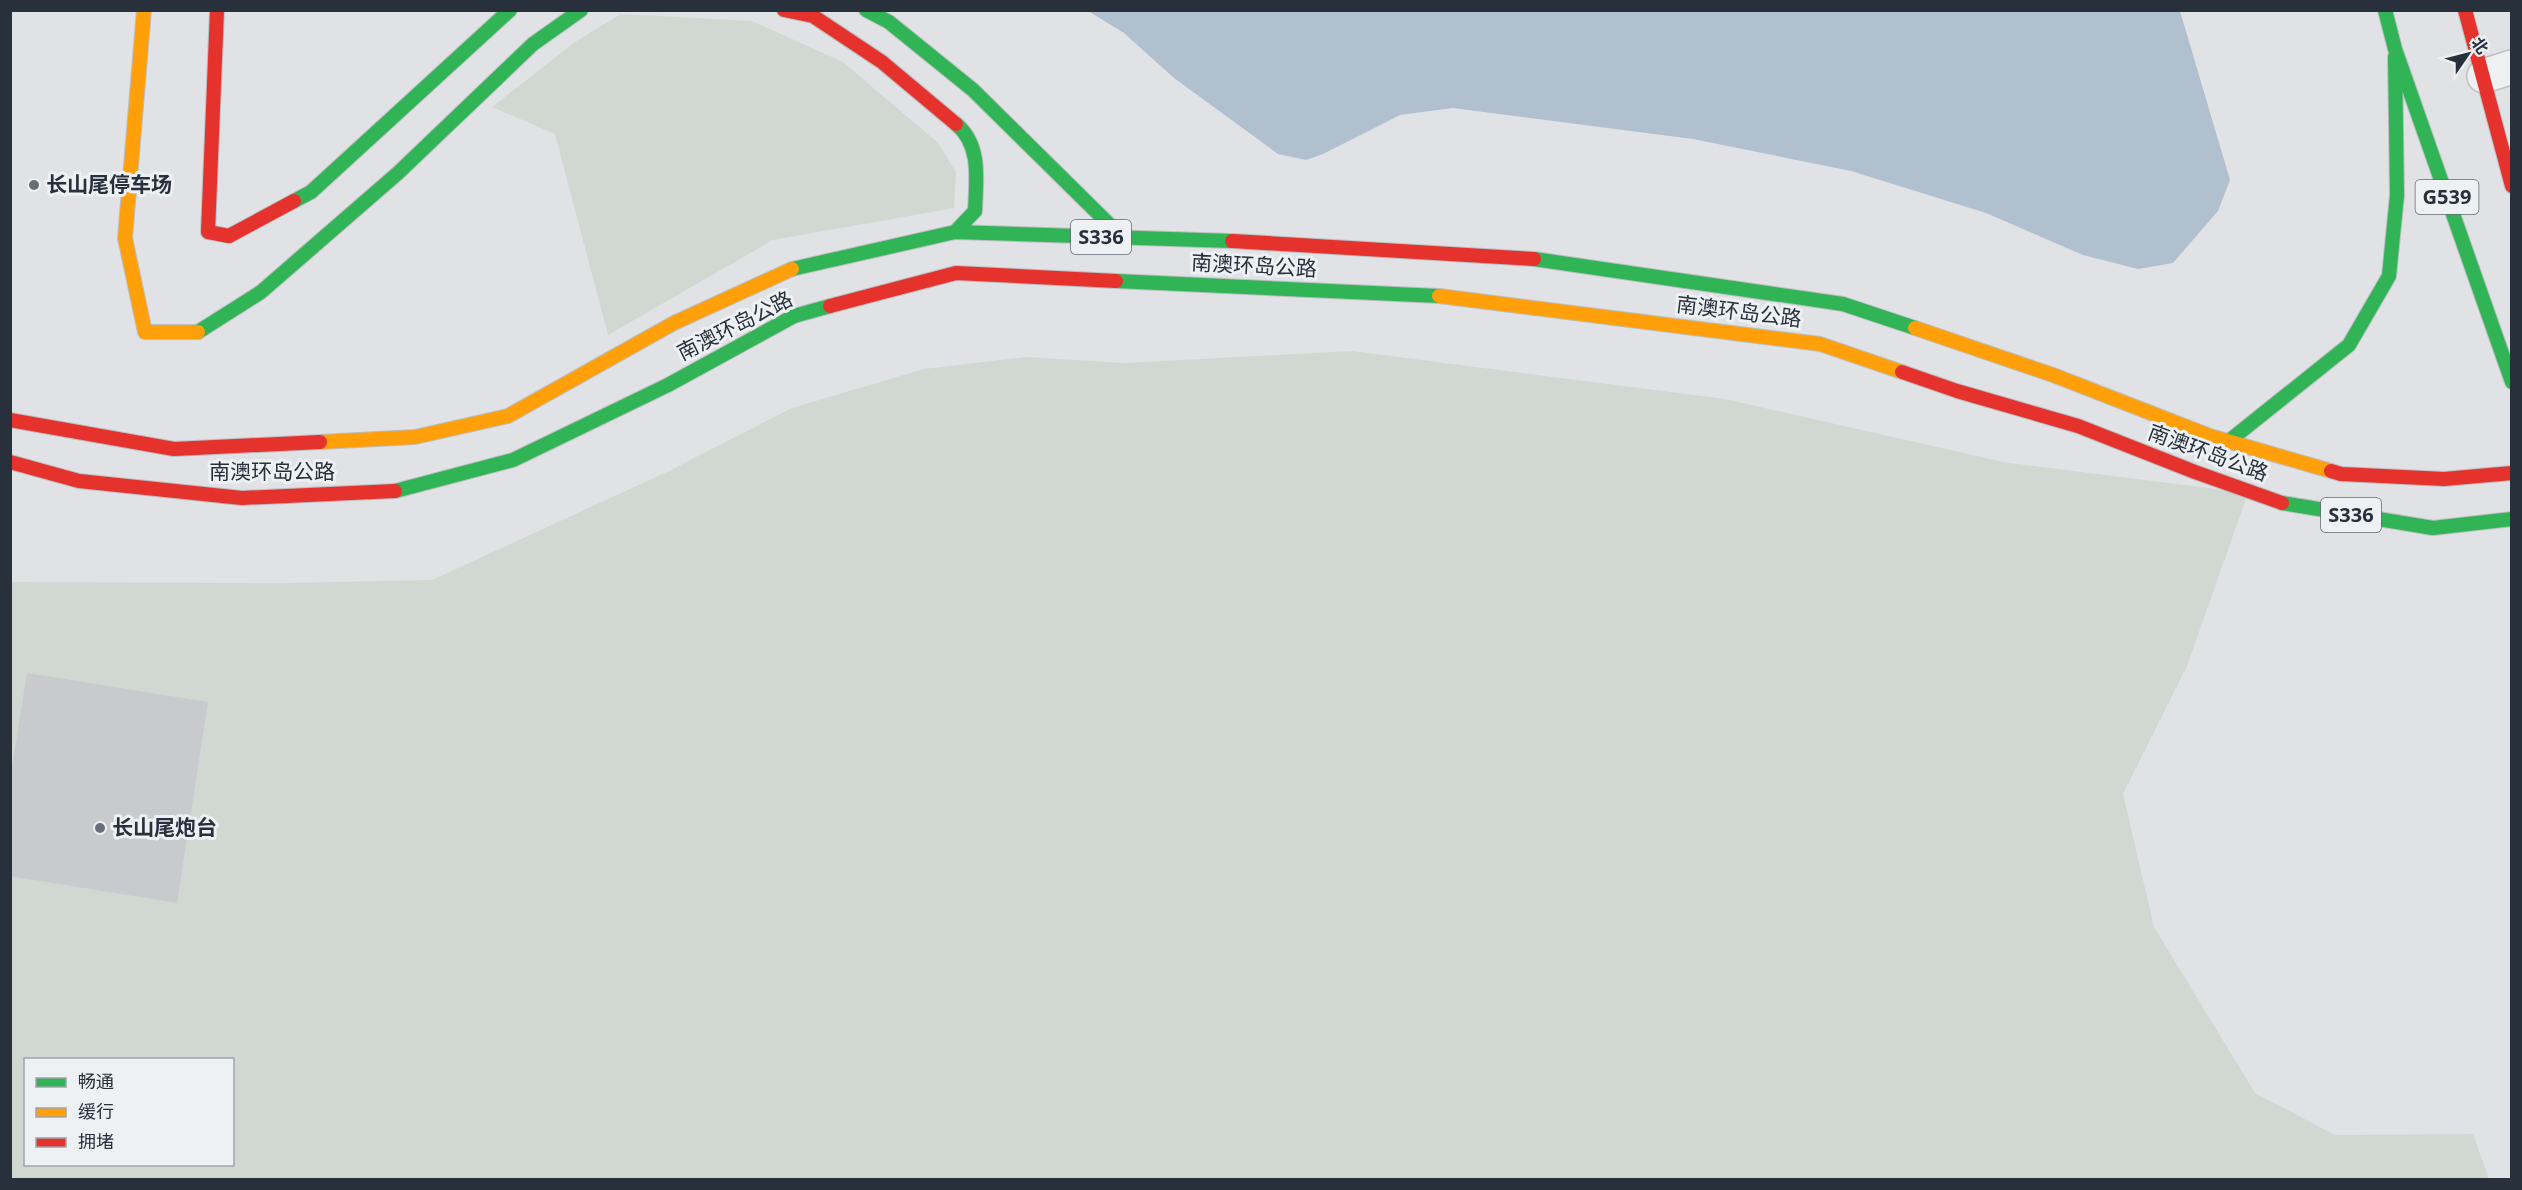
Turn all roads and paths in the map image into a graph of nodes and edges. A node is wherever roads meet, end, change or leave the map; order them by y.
1 (144, 10) edge
2 (217, 10) edge
3 (510, 10) edge
4 (581, 10) edge
5 (784, 10) edge
6 (867, 10) edge
7 (2385, 10) edge
8 (2465, 10) edge
9 (2395, 49) junction
10 (2498, 72) edge
11 (976, 117) junction
12 (2511, 186) edge
13 (955, 232) junction
14 (1123, 237) junction
15 (2511, 382) edge
16 (10, 420) edge
17 (2229, 441) junction
18 (10, 462) edge
19 (2511, 473) edge
20 (2511, 519) edge

1 - 4 main road
2 - 3 main road
5 - 11 main road
6 - 11 main road
7 - 9 main road, G539
8 - 10 main road, G539
9 - 15 main road, G539
9 - 17 main road
10 - 12 main road, G539
11 - 13 main road
11 - 14 main road
13 - 14 main road, 南澳环岛公路 / S336
13 - 16 main road, 南澳环岛公路 / S336
14 - 17 main road, 南澳环岛公路 / S336
17 - 19 main road, 南澳环岛公路 / S336
18 - 20 main road, 南澳环岛公路 / S336

